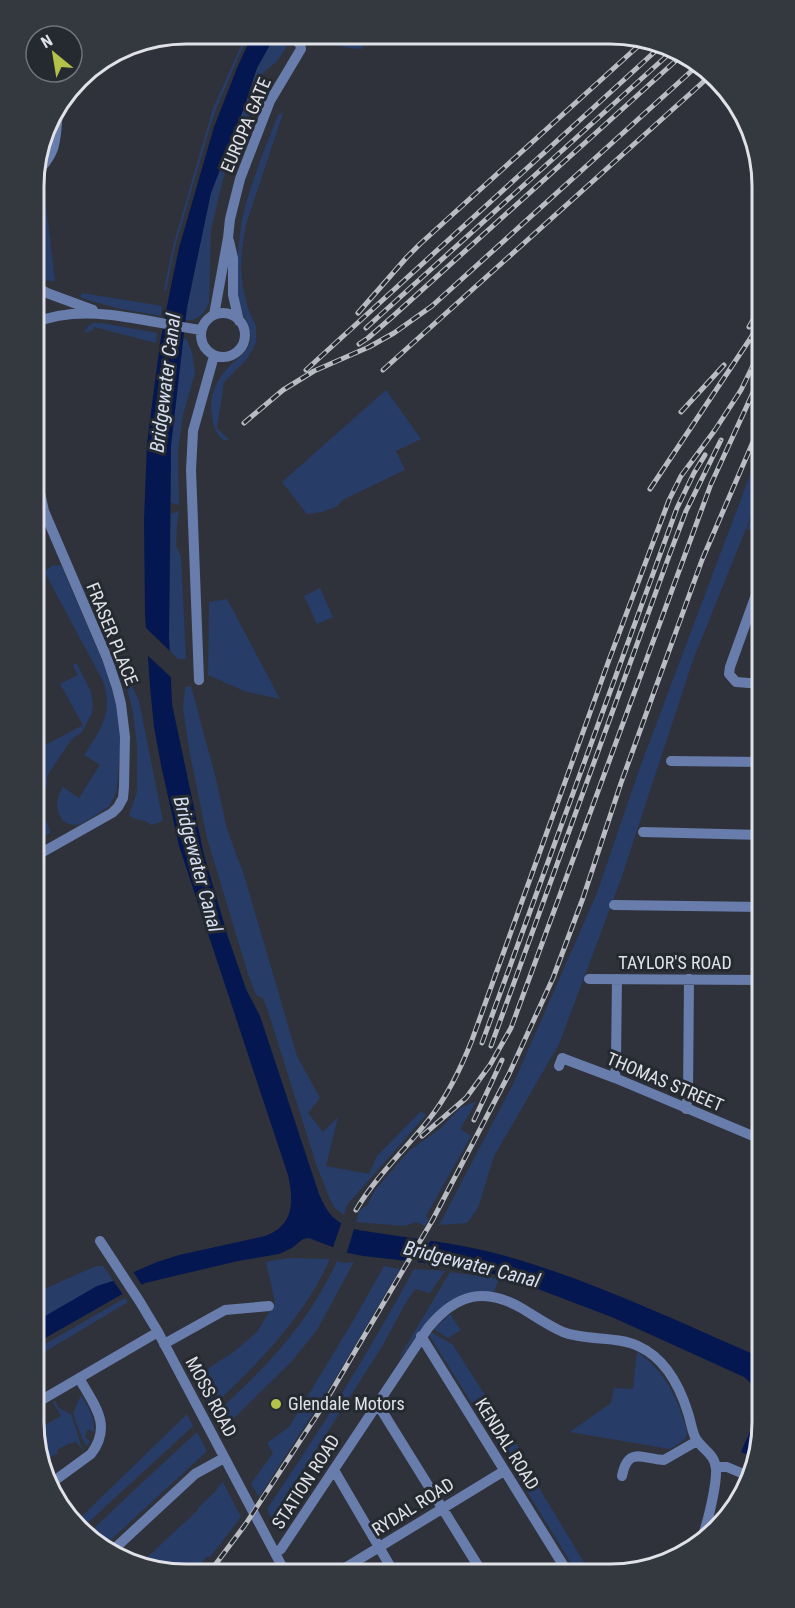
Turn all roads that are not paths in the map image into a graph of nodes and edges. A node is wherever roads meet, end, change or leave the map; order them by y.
1 (300, 44) edge
2 (55, 128) edge
3 (46, 160) edge
4 (228, 238) junction
5 (44, 291) edge
6 (101, 314) junction
7 (214, 315) junction
8 (44, 320) edge
9 (239, 321) junction
10 (201, 330) junction
11 (214, 356) junction
12 (44, 511) edge
13 (752, 607) edge
14 (199, 680) dead end
15 (752, 683) edge
16 (671, 761) dead end
17 (752, 762) edge
18 (644, 832) dead end
19 (751, 835) edge
20 (44, 852) edge
21 (614, 905) dead end
22 (751, 907) edge
23 (589, 979) dead end
24 (617, 979) junction
25 (690, 979) junction
26 (751, 980) edge
27 (559, 1066) dead end
28 (615, 1078) junction
29 (686, 1109) junction
30 (751, 1136) edge
31 (100, 1241) dead end
32 (262, 1310) dead end
33 (158, 1332) junction
34 (421, 1336) junction
35 (164, 1344) junction
36 (79, 1378) junction
37 (44, 1399) edge
38 (377, 1403) junction
39 (697, 1441) junction
40 (224, 1458) junction
41 (716, 1467) junction
42 (334, 1470) junction
43 (504, 1471) junction
44 (742, 1473) edge
45 (622, 1476) dead end
46 (55, 1480) edge
47 (442, 1508) junction
48 (705, 1527) edge
49 (116, 1547) edge
50 (379, 1547) junction
51 (274, 1553) junction
52 (278, 1564) edge
53 (351, 1564) edge
54 (389, 1564) edge
55 (477, 1564) edge
56 (562, 1564) edge

1 - 4 street, EUROPA GATE
2 - 3 street
4 - 7 street, EUROPA GATE
4 - 9 street, EUROPA GATE
5 - 6 street
6 - 8 street
6 - 10 street
7 - 9 street
7 - 10 street
9 - 11 street
10 - 11 street
11 - 14 street
12 - 20 street, FRASER PLACE
13 - 15 street
16 - 17 street
18 - 19 street
21 - 22 street
23 - 24 street, TAYLOR'S ROAD
24 - 25 street, TAYLOR'S ROAD
24 - 28 street
25 - 26 street, TAYLOR'S ROAD
25 - 29 street
27 - 28 street, THOMAS STREET
28 - 29 street, THOMAS STREET
29 - 30 street, THOMAS STREET
31 - 33 street, MOSS ROAD
32 - 35 street
33 - 35 street, MOSS ROAD
33 - 36 street
34 - 38 street, STATION ROAD
34 - 39 street, STATION ROAD
34 - 43 street, KENDAL ROAD
35 - 40 street, MOSS ROAD
36 - 37 street
36 - 46 street
38 - 42 street, STATION ROAD
38 - 47 street
39 - 41 street, STATION ROAD
39 - 45 street
40 - 49 street
40 - 51 street, MOSS ROAD
41 - 44 street
41 - 48 street
42 - 50 street
42 - 51 street, STATION ROAD
43 - 47 street, RYDAL ROAD
43 - 56 street, KENDAL ROAD
47 - 50 street, RYDAL ROAD
47 - 55 street
50 - 53 street, RYDAL ROAD
50 - 54 street
51 - 52 street, MOSS ROAD

